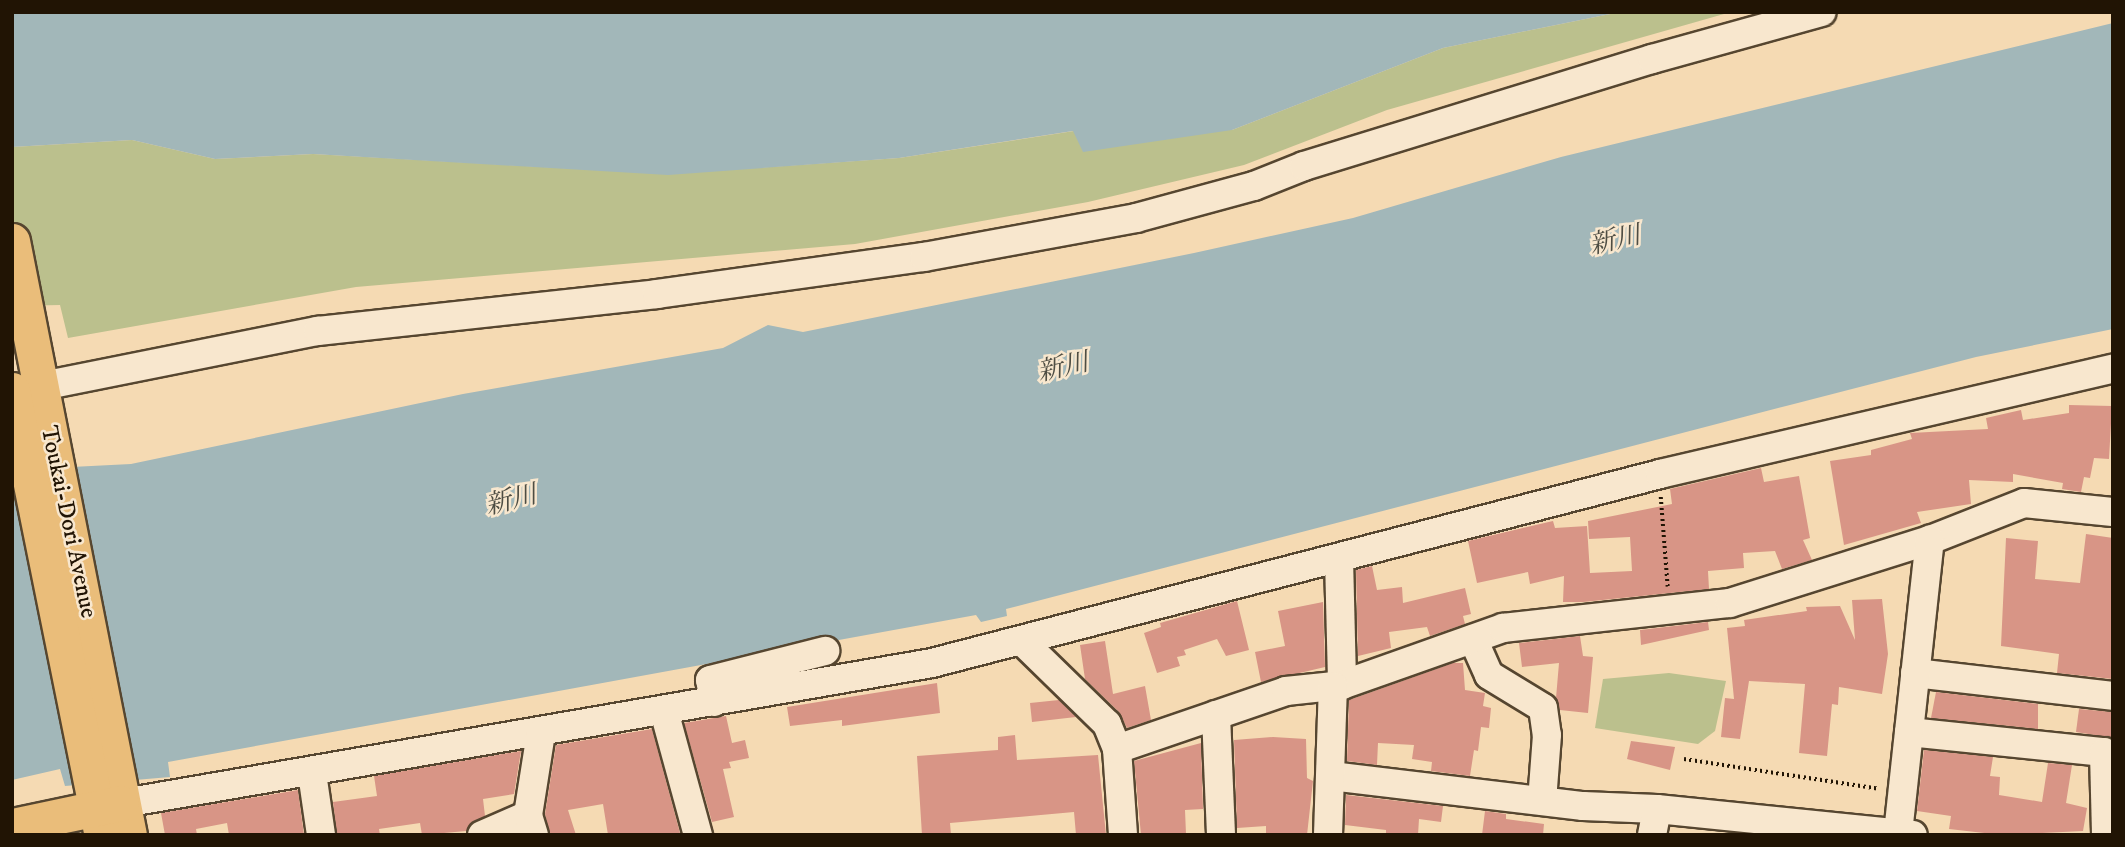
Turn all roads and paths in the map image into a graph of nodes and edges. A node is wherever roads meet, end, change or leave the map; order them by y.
1 (1822, 12) edge
2 (12, 241) edge
3 (2113, 369) edge
4 (25, 393) edge
5 (1660, 474) junction
6 (2113, 512) edge
7 (1930, 540) junction
8 (1339, 558) junction
9 (1669, 610) junction
10 (1473, 639) junction
11 (1024, 643) junction
12 (825, 651) dead end
13 (1915, 673) junction
14 (1338, 686) junction
15 (2113, 696) edge
16 (714, 702) junction
17 (664, 711) junction
18 (1216, 715) junction
19 (1909, 732) junction
20 (541, 733) junction
21 (1118, 749) junction
22 (1684, 759) dead end
23 (312, 774) junction
24 (1331, 776) junction
25 (1902, 792) junction
26 (1542, 801) junction
27 (112, 809) edge
28 (1654, 822) edge
29 (531, 825) edge
30 (12, 826) edge
31 (1860, 832) edge
32 (1905, 834) edge
33 (321, 835) edge
34 (482, 835) edge
35 (698, 835) edge
36 (1123, 835) edge
37 (1221, 835) edge
38 (1328, 835) edge
39 (2106, 835) edge

1 - 4 street
2 - 4 main road, Toukai-Dori Avenue
3 - 5 street
4 - 27 main road, Toukai-Dori Avenue
5 - 8 street
5 - 9 path
6 - 7 street
7 - 9 street
7 - 13 street
8 - 11 street
8 - 14 street
9 - 10 street
10 - 14 street
10 - 26 street
11 - 16 street
11 - 21 street
12 - 16 street
13 - 15 street
13 - 19 street
14 - 18 street
14 - 24 street
16 - 17 street
17 - 20 street
17 - 35 street
18 - 21 street
18 - 37 street
19 - 25 street
19 - 39 street
20 - 23 street
20 - 29 street
21 - 36 street
22 - 25 path
23 - 27 street
23 - 33 street
24 - 26 street
24 - 38 street
25 - 32 street
26 - 28 street
27 - 30 main road
28 - 31 street
29 - 34 street
31 - 32 street

